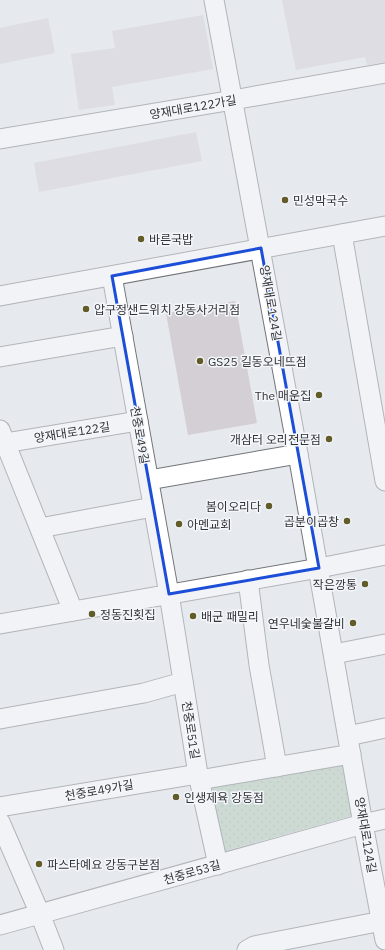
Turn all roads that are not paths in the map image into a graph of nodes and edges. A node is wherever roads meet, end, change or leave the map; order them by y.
1 (214, 0) edge
2 (385, 72) edge
3 (233, 100) junction
4 (0, 139) edge
5 (385, 226) edge
6 (342, 234) junction
7 (261, 248) junction
8 (112, 276) junction
9 (0, 296) edge
10 (123, 336) junction
11 (0, 357) edge
12 (138, 421) junction
13 (3, 437) edge
14 (298, 454) junction
15 (148, 480) junction
16 (385, 481) edge
17 (153, 507) junction
18 (40, 528) junction
19 (385, 555) edge
20 (319, 568) junction
21 (248, 580) junction
22 (169, 594) junction
23 (73, 611) junction
24 (0, 624) edge
25 (385, 644) edge
26 (334, 654) junction
27 (183, 682) junction
28 (0, 719) edge
29 (385, 728) edge
30 (350, 745) junction
31 (277, 767) junction
32 (198, 777) junction
33 (0, 807) edge
34 (385, 819) edge
35 (0, 822) edge
36 (363, 824) junction
37 (218, 865) junction
38 (40, 914) junction
39 (382, 917) edge
40 (0, 925) edge
41 (385, 940) edge
42 (54, 950) edge
43 (247, 950) edge

1 - 3 street, 양재대로124길
2 - 3 street, 양재대로122가길
3 - 4 street, 양재대로122가길
3 - 7 street, 양재대로124길
5 - 6 street
6 - 7 street
6 - 16 street
7 - 8 street
7 - 14 street, 양재대로124길
8 - 9 street
8 - 10 street, 천중로49길
10 - 11 street
10 - 12 street, 천중로49길
12 - 13 street, 양재대로122길
12 - 15 street, 천중로49길
13 - 18 street, 양재대로122길
14 - 15 street
14 - 20 street, 양재대로124길
15 - 17 street, 천중로49길
17 - 18 street
17 - 22 street, 천중로49길
18 - 23 street, 양재대로122길
19 - 20 street
20 - 21 street
20 - 26 street, 양재대로124길
21 - 22 street
21 - 31 street
22 - 23 street
22 - 27 street, 천중로51길
23 - 24 street
25 - 26 street
26 - 30 street, 양재대로124길
27 - 28 street
27 - 32 street, 천중로51길
29 - 30 street
30 - 31 street
30 - 36 street, 양재대로124길
31 - 32 street
32 - 33 street, 천중로49가길
32 - 37 street, 천중로51길
34 - 36 street, 천중로53길
35 - 38 street
36 - 37 street, 천중로53길
36 - 39 street, 양재대로124길
37 - 38 street, 천중로53길
38 - 40 street, 천중로53길
38 - 42 street
39 - 41 street, 양재대로124길
39 - 43 street

